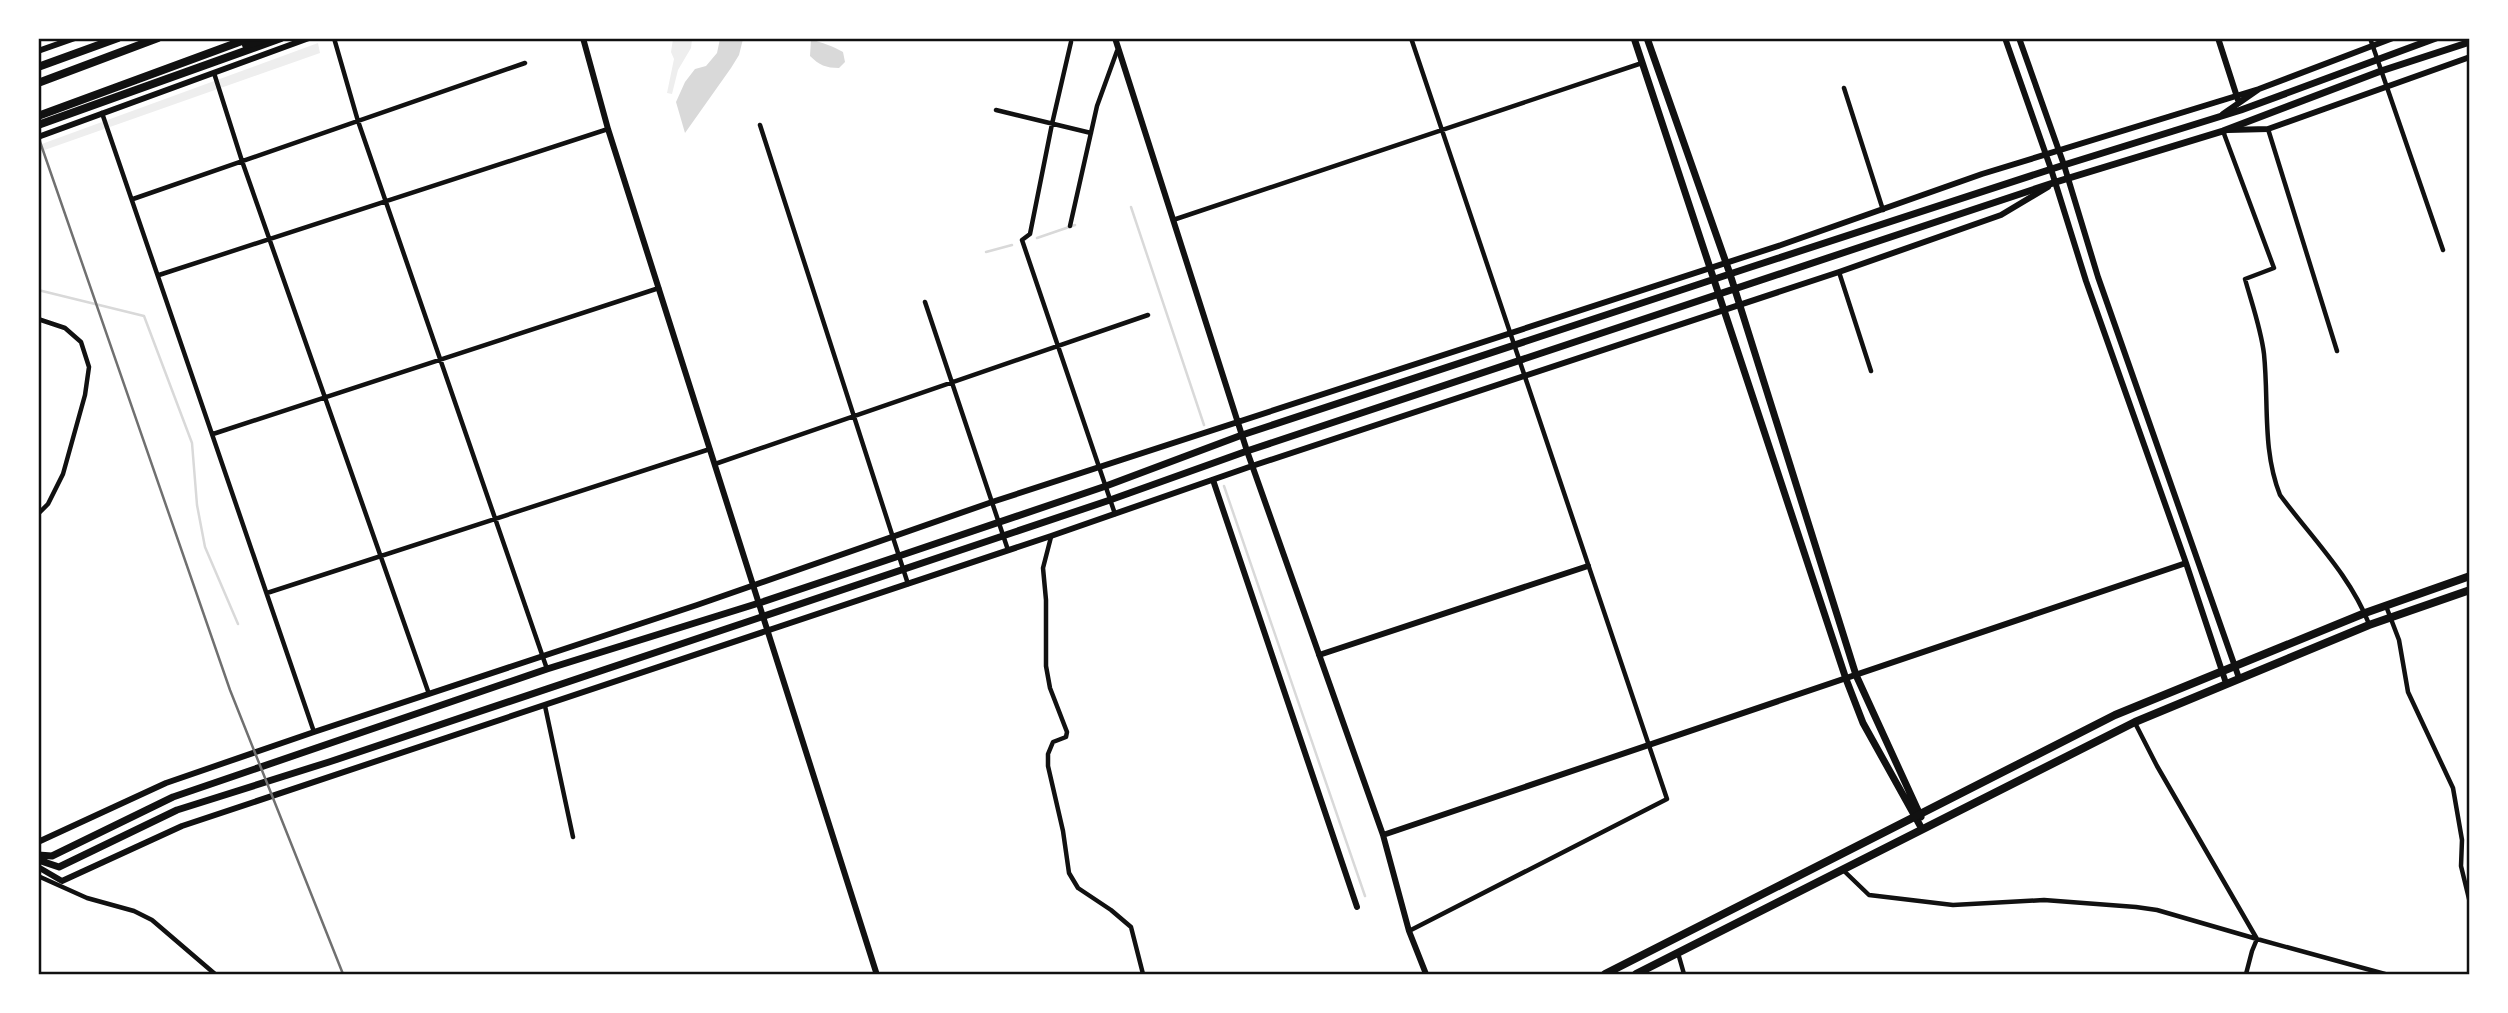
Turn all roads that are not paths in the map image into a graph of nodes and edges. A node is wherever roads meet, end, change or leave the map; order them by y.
1 (75, 38) edge
2 (118, 38) edge
3 (158, 38) edge
4 (250, 38) edge
5 (270, 38) edge
6 (281, 38) edge
7 (309, 38) edge
8 (334, 38) edge
9 (583, 38) edge
10 (1115, 38) edge
11 (1411, 38) edge
12 (1634, 38) edge
13 (1647, 38) edge
14 (2005, 38) edge
15 (2019, 38) edge
16 (2218, 38) edge
17 (2393, 38) edge
18 (2436, 38) edge
19 (1072, 42) dead end
20 (2371, 42) edge
21 (2469, 42) edge
22 (38, 51) edge
23 (1118, 51) junction
24 (206, 55) junction
25 (2469, 57) edge
26 (2377, 60) junction
27 (525, 63) dead end
28 (1642, 63) junction
29 (38, 67) edge
30 (2381, 71) junction
31 (214, 73) junction
32 (38, 83) edge
33 (2386, 85) junction
34 (1843, 88) dead end
35 (2239, 103) junction
36 (996, 110) dead end
37 (102, 113) junction
38 (38, 116) edge
39 (358, 121) junction
40 (1052, 124) junction
41 (38, 125) edge
42 (760, 125) dead end
43 (608, 129) junction
44 (2268, 129) junction
45 (1442, 130) junction
46 (2223, 131) junction
47 (1091, 133) junction
48 (38, 137) edge
49 (2059, 151) junction
50 (2046, 155) junction
51 (243, 161) junction
52 (2064, 165) junction
53 (2051, 169) junction
54 (2068, 178) junction
55 (2056, 183) junction
56 (133, 199) junction
57 (386, 201) junction
58 (1883, 210) junction
59 (1173, 220) junction
60 (1070, 226) dead end
61 (270, 239) junction
62 (2443, 250) dead end
63 (1726, 263) junction
64 (1709, 268) junction
65 (1839, 272) junction
66 (1730, 274) junction
67 (159, 275) junction
68 (1713, 279) junction
69 (659, 288) junction
70 (1735, 290) junction
71 (1718, 296) junction
72 (925, 302) dead end
73 (1740, 305) junction
74 (1723, 311) junction
75 (1148, 315) dead end
76 (38, 319) edge
77 (1510, 334) junction
78 (1058, 346) junction
79 (1515, 347) junction
80 (2337, 351) dead end
81 (440, 359) junction
82 (1520, 362) junction
83 (1871, 371) dead end
84 (1524, 375) junction
85 (952, 382) junction
86 (325, 397) junction
87 (854, 416) junction
88 (1238, 422) junction
89 (213, 434) junction
90 (1242, 435) junction
91 (710, 449) junction
92 (1247, 451) junction
93 (715, 464) junction
94 (1252, 466) junction
95 (1099, 467) junction
96 (1213, 480) junction
97 (1106, 486) junction
98 (1110, 500) junction
99 (992, 502) junction
100 (38, 514) edge
101 (1115, 514) junction
102 (495, 519) junction
103 (998, 522) junction
104 (1003, 535) junction
105 (1051, 536) junction
106 (893, 538) junction
107 (1008, 550) junction
108 (381, 556) junction
109 (899, 556) junction
110 (2186, 563) junction
111 (1588, 566) junction
112 (903, 569) junction
113 (2469, 576) edge
114 (908, 583) junction
115 (753, 585) junction
116 (2469, 590) edge
117 (267, 593) junction
118 (759, 603) junction
119 (2386, 606) junction
120 (2365, 613) junction
121 (763, 615) junction
122 (2390, 618) junction
123 (2369, 625) junction
124 (768, 631) junction
125 (1319, 655) junction
126 (542, 656) junction
127 (2234, 666) junction
128 (547, 668) junction
129 (2221, 671) junction
130 (1856, 675) junction
131 (1846, 678) junction
132 (2239, 678) junction
133 (2226, 683) junction
134 (429, 694) junction
135 (545, 706) junction
136 (2135, 722) junction
137 (314, 732) junction
138 (1649, 745) junction
139 (1918, 815) junction
140 (1924, 828) junction
141 (1383, 835) junction
142 (573, 837) dead end
143 (38, 842) edge
144 (38, 855) edge
145 (38, 860) edge
146 (38, 867) edge
147 (1843, 870) junction
148 (38, 876) edge
149 (2469, 903) edge
150 (1357, 907) dead end
151 (1409, 931) junction
152 (2257, 939) junction
153 (1678, 953) junction
154 (876, 972) dead end
155 (215, 975) edge
156 (1143, 975) edge
157 (1426, 975) edge
158 (1605, 975) edge
159 (1636, 975) edge
160 (1684, 975) edge
161 (2246, 975) edge
162 (2385, 975) edge

1 - 22 street
2 - 29 main road
3 - 32 main road
4 - 24 main road
5 - 24 main road
6 - 41 main road
7 - 31 street
8 - 39 street
9 - 43 street
10 - 23 street
11 - 45 street
12 - 28 main road
13 - 63 main road
14 - 50 street
15 - 49 street
16 - 35 street
17 - 20 street
18 - 26 main road
19 - 40 street
20 - 26 street
20 - 35 street
21 - 30 main road
23 - 47 street
23 - 59 street
24 - 38 main road
25 - 33 street
26 - 30 street
26 - 35 main road
27 - 39 street
28 - 45 street
28 - 64 main road
30 - 33 street
30 - 46 main road
31 - 37 street
31 - 51 street
33 - 44 street
33 - 62 street
34 - 58 street
35 - 49 street
35 - 52 main road
36 - 40 street
37 - 48 street
37 - 56 street
39 - 51 street
39 - 57 street
40 - 47 street
40 - 78 street
42 - 87 street
43 - 57 street
43 - 69 street
44 - 46 street
44 - 80 street
45 - 59 street
45 - 77 street
46 - 54 main road
46 - 120 street
47 - 60 street
49 - 50 street
49 - 52 street
50 - 53 street
50 - 58 street
51 - 56 street
51 - 61 street
52 - 53 main road
52 - 54 street
53 - 55 street
53 - 66 main road
54 - 55 main road
54 - 127 street
55 - 65 street
55 - 70 main road
55 - 110 street
56 - 67 street
57 - 61 street
57 - 81 street
58 - 63 street
59 - 88 street
61 - 67 street
61 - 86 street
63 - 64 street
63 - 66 main road
64 - 68 main road
64 - 77 street
65 - 73 street
65 - 83 street
66 - 68 main road
66 - 70 main road
67 - 89 street
68 - 71 main road
68 - 79 main road
69 - 81 street
69 - 91 street
70 - 71 main road
70 - 73 main road
71 - 74 main road
71 - 82 main road
72 - 85 street
73 - 74 street
73 - 130 main road
74 - 84 street
74 - 131 main road
75 - 78 street
76 - 100 street
77 - 79 street
77 - 88 street
78 - 85 street
78 - 95 street
79 - 82 street
79 - 90 main road
81 - 86 street
81 - 102 street
82 - 84 street
82 - 92 main road
84 - 94 street
84 - 111 street
85 - 87 street
85 - 99 street
86 - 89 street
86 - 108 street
87 - 93 street
87 - 106 street
88 - 90 street
88 - 95 street
89 - 117 street
90 - 92 street
90 - 97 main road
91 - 93 street
91 - 102 street
92 - 94 street
92 - 98 main road
93 - 115 street
94 - 96 street
94 - 125 street
95 - 97 street
95 - 99 street
96 - 101 street
96 - 150 street
97 - 98 street
97 - 103 main road
98 - 101 street
98 - 104 main road
99 - 103 street
99 - 106 street
101 - 105 street
102 - 108 street
102 - 126 street
103 - 104 street
103 - 109 main road
104 - 107 street
104 - 112 main road
105 - 107 street
105 - 156 street
106 - 109 street
106 - 115 street
107 - 114 street
108 - 117 street
108 - 134 street
109 - 112 street
109 - 118 main road
110 - 129 street
110 - 130 street
111 - 125 street
111 - 138 street
112 - 114 street
112 - 121 main road
113 - 119 main road
114 - 124 street
115 - 118 street
115 - 126 street
116 - 122 main road
117 - 137 street
118 - 121 street
118 - 128 main road
119 - 120 main road
119 - 122 street
120 - 123 street
120 - 127 main road
121 - 124 street
121 - 145 main road
122 - 123 main road
122 - 149 street
123 - 132 main road
124 - 135 street
124 - 154 street
125 - 141 street
126 - 128 street
126 - 134 street
127 - 129 main road
127 - 132 street
128 - 144 main road
129 - 133 street
129 - 139 main road
130 - 131 street
130 - 139 main road
131 - 138 street
131 - 139 main road
132 - 133 main road
133 - 136 main road
134 - 137 street
135 - 142 street
135 - 146 street
136 - 140 main road
136 - 152 street
137 - 143 street
138 - 141 street
138 - 151 street
139 - 140 main road
139 - 158 main road
140 - 147 main road
141 - 151 street
147 - 152 street
147 - 153 main road
148 - 155 street
151 - 157 street
152 - 161 street
152 - 162 street
153 - 159 main road
153 - 160 street

